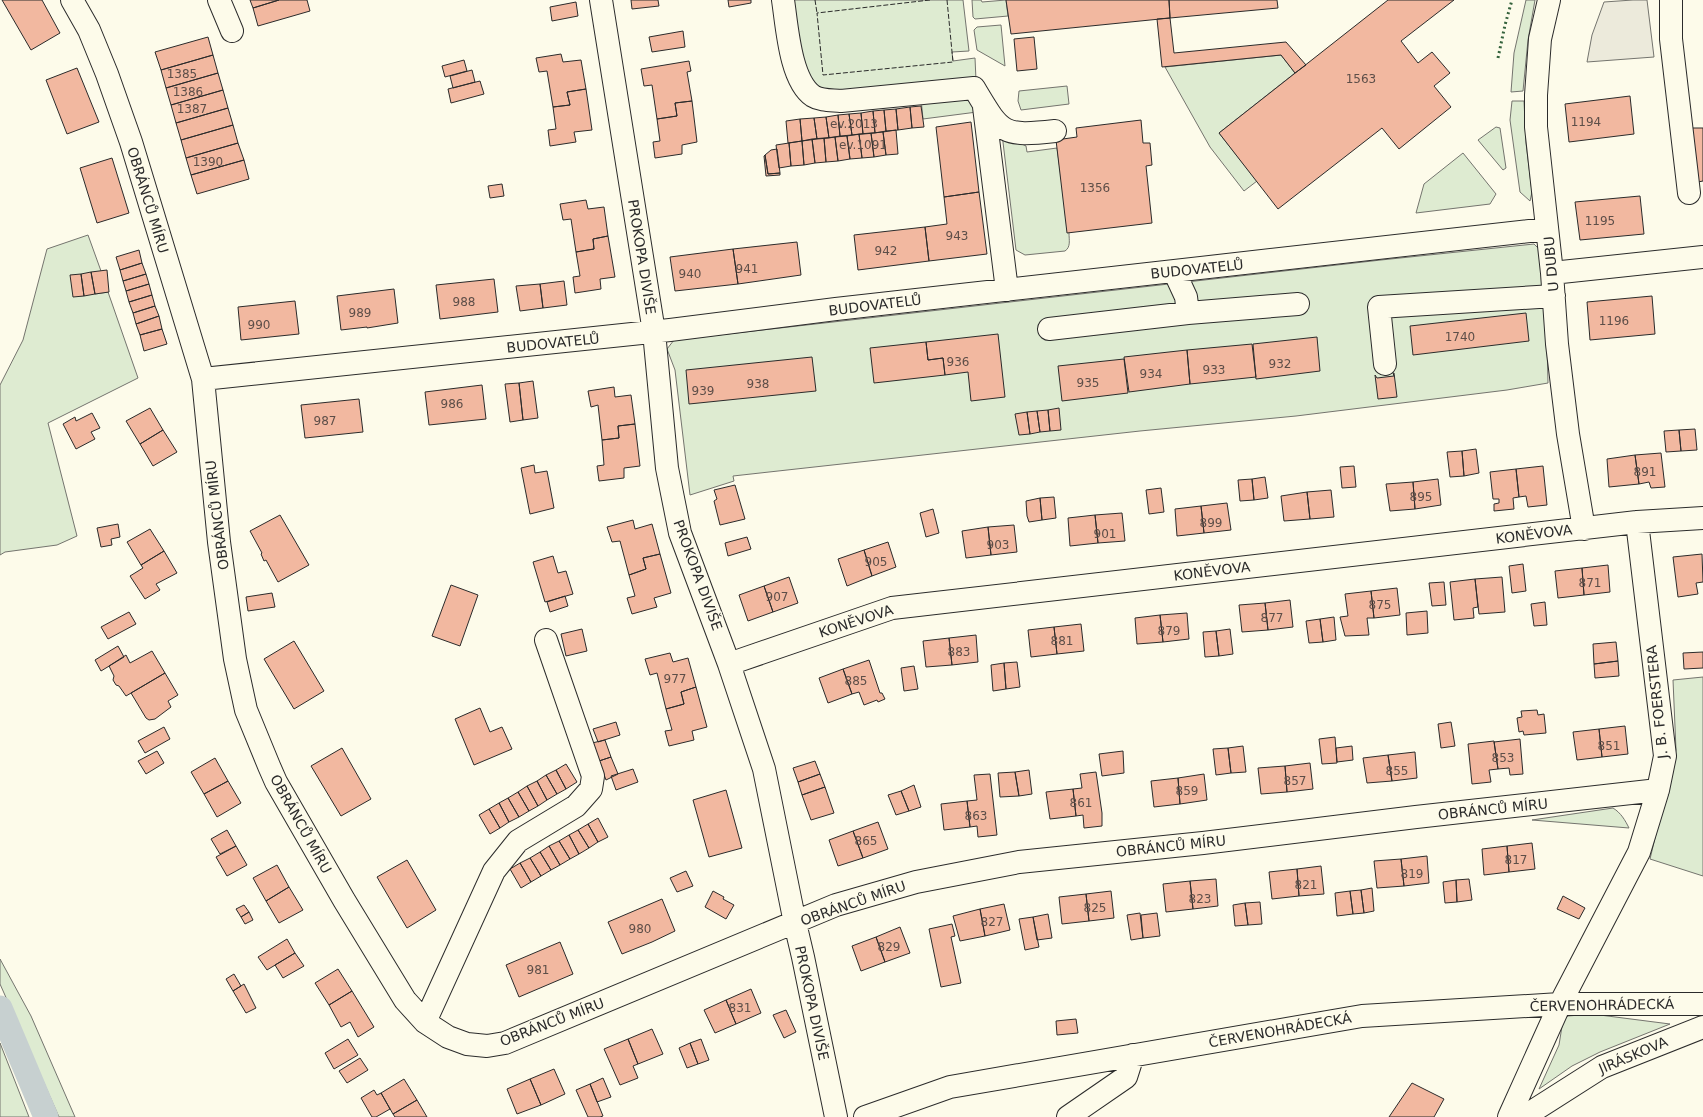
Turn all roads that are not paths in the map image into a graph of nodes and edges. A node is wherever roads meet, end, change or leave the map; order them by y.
1 (72, 0) edge
2 (84, 0) edge
3 (219, 0) edge
4 (601, 0) edge
5 (783, 0) edge
6 (1549, 0) edge
7 (1671, 0) edge
8 (89, 30) junction
9 (232, 31) dead end
10 (983, 104) junction
11 (1055, 131) dead end
12 (1689, 193) dead end
13 (1547, 229) junction
14 (1693, 258) edge
15 (1174, 271) junction
16 (1552, 273) junction
17 (1007, 290) junction
18 (1554, 296) junction
19 (1298, 304) dead end
20 (1188, 313) junction
21 (1049, 328) dead end
22 (654, 332) junction
23 (1385, 364) dead end
24 (203, 379) junction
25 (1703, 518) edge
26 (1637, 522) junction
27 (1584, 528) junction
28 (546, 640) dead end
29 (729, 664) junction
30 (1658, 790) junction
31 (795, 923) junction
32 (1560, 1004) junction
33 (1703, 1004) edge
34 (425, 1022) junction
35 (1703, 1027) edge
36 (1133, 1055) junction
37 (836, 1117) edge
38 (865, 1117) edge
39 (1068, 1117) edge
40 (1509, 1117) edge
41 (1527, 1117) edge

1 - 8 street, OBRÁNCŮ MÍRU
2 - 8 street
3 - 9 street
4 - 22 street, PROKOPA DIVIŠE
5 - 10 street
6 - 13 street, U DUBU
7 - 12 street
8 - 24 street, OBRÁNCŮ MÍRU
10 - 11 street
10 - 17 street
13 - 15 street, BUDOVATELŮ
13 - 16 street, U DUBU
14 - 16 street
15 - 17 street, BUDOVATELŮ
15 - 20 street
16 - 18 street, U DUBU
17 - 22 street, BUDOVATELŮ
18 - 23 street
18 - 27 street, U DUBU
19 - 20 street
20 - 21 street
22 - 24 street, BUDOVATELŮ
22 - 29 street, PROKOPA DIVIŠE
24 - 34 street, OBRÁNCŮ MÍRU
25 - 26 street, KONĚVOVA
26 - 27 street, KONĚVOVA
26 - 30 street, J. B. FOERSTERA
27 - 29 street, KONĚVOVA
28 - 34 street
29 - 31 street, PROKOPA DIVIŠE
30 - 31 street, OBRÁNCŮ MÍRU
30 - 32 street, J. B. FOERSTERA
31 - 34 street, OBRÁNCŮ MÍRU
31 - 37 street, PROKOPA DIVIŠE
32 - 33 street, ČERVENOHRÁDECKÁ
32 - 36 street, ČERVENOHRÁDECKÁ
32 - 40 street, J. B. FOERSTERA
35 - 41 street, JIRÁSKOVA
36 - 38 street, ČERVENOHRÁDECKÁ
36 - 39 street

